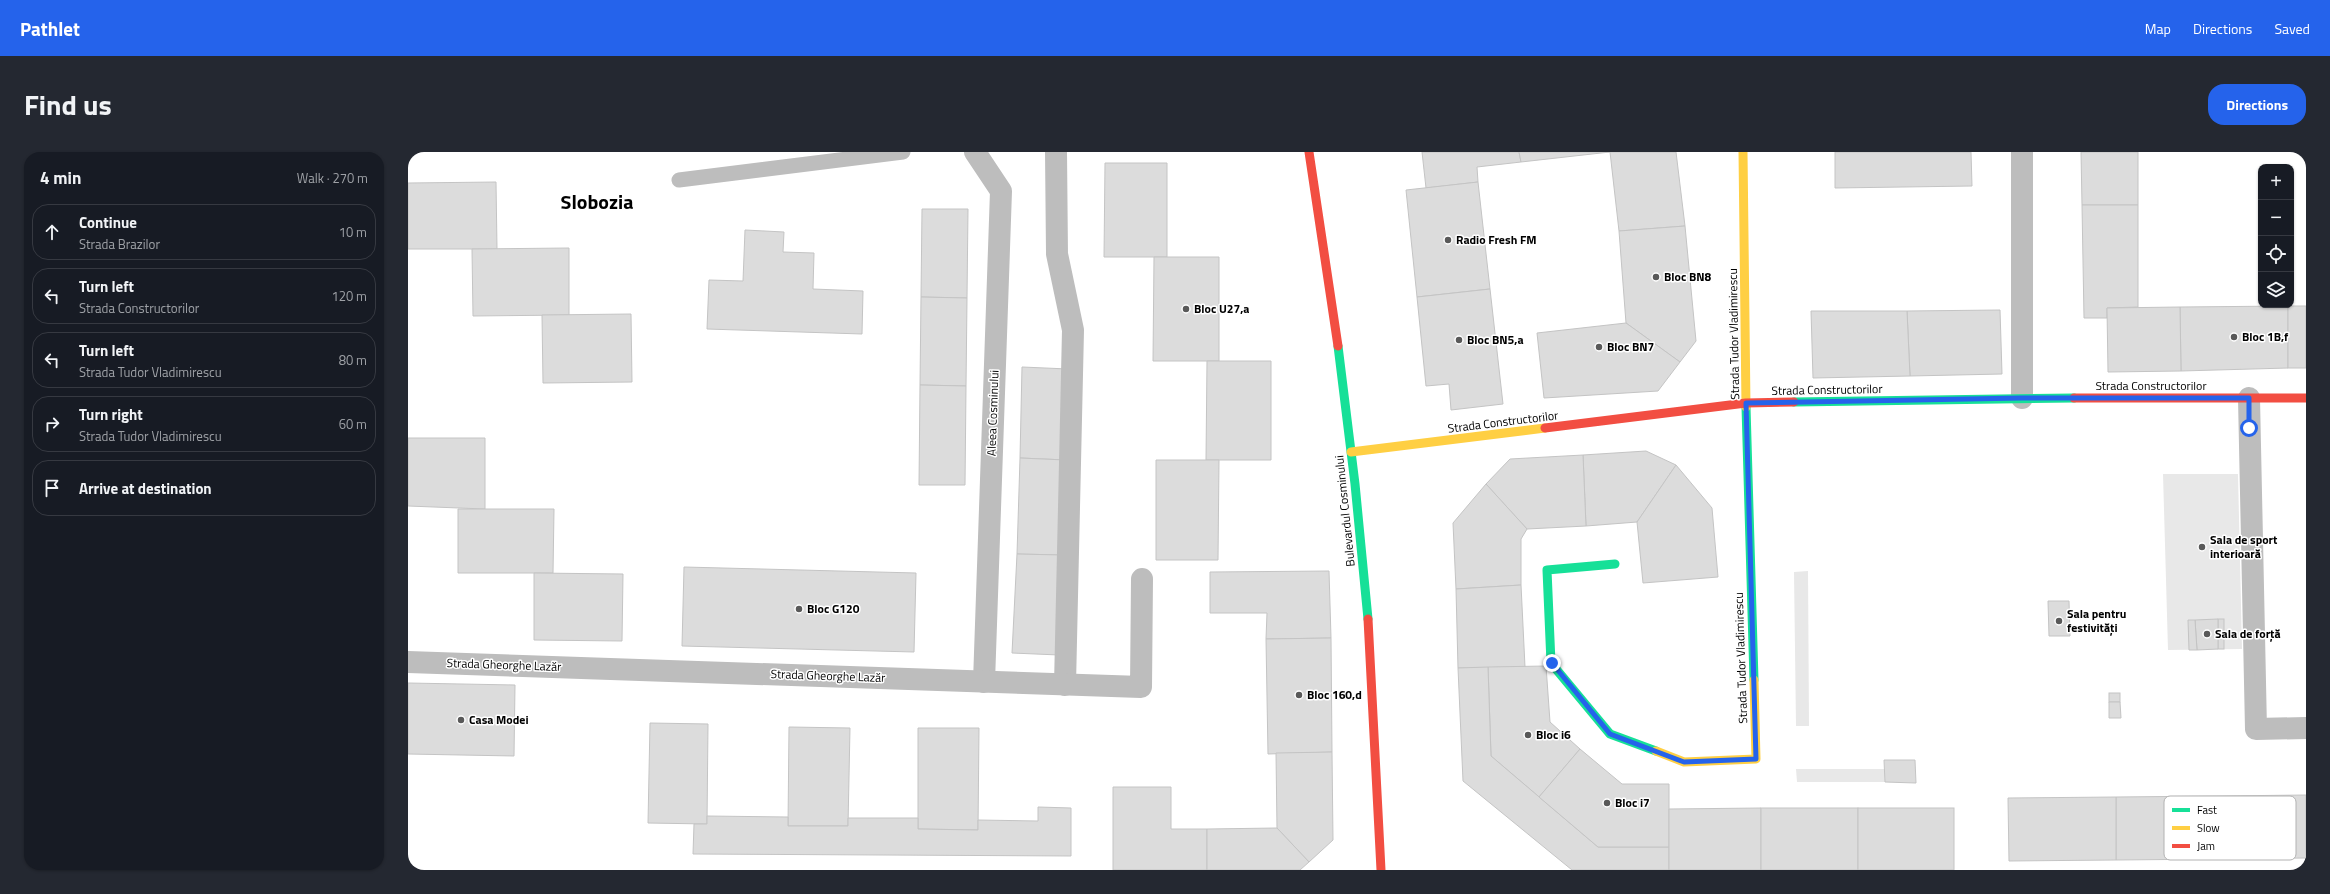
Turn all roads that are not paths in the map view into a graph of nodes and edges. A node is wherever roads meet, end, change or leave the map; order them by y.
1 (903, 152) edge
2 (975, 152) edge
3 (1056, 152) edge
4 (1309, 152) edge
5 (1743, 152) edge
6 (2022, 152) edge
7 (679, 180) dead end
8 (2022, 398) junction
9 (2249, 398) junction
10 (2306, 398) edge
11 (1746, 403) junction
12 (1351, 452) junction
13 (1615, 564) dead end
14 (1142, 579) dead end
15 (408, 662) edge
16 (984, 682) junction
17 (1065, 685) junction
18 (2306, 728) edge
19 (1381, 870) edge

1 - 7 lane
2 - 16 street, Aleea Cosminului
3 - 17 street
4 - 12 street, Bulevardul Cosminului
5 - 11 street, Strada Tudor Vladimirescu
6 - 8 street
8 - 9 street, Strada Constructorilor
8 - 11 street, Strada Constructorilor
9 - 10 street, Strada Constructorilor
9 - 18 street
11 - 12 street, Strada Constructorilor
11 - 13 street, Strada Tudor Vladimirescu
12 - 19 street, Bulevardul Cosminului
14 - 17 street, Strada Gheorghe Lazăr
15 - 16 street, Strada Gheorghe Lazăr
16 - 17 street, Strada Gheorghe Lazăr

